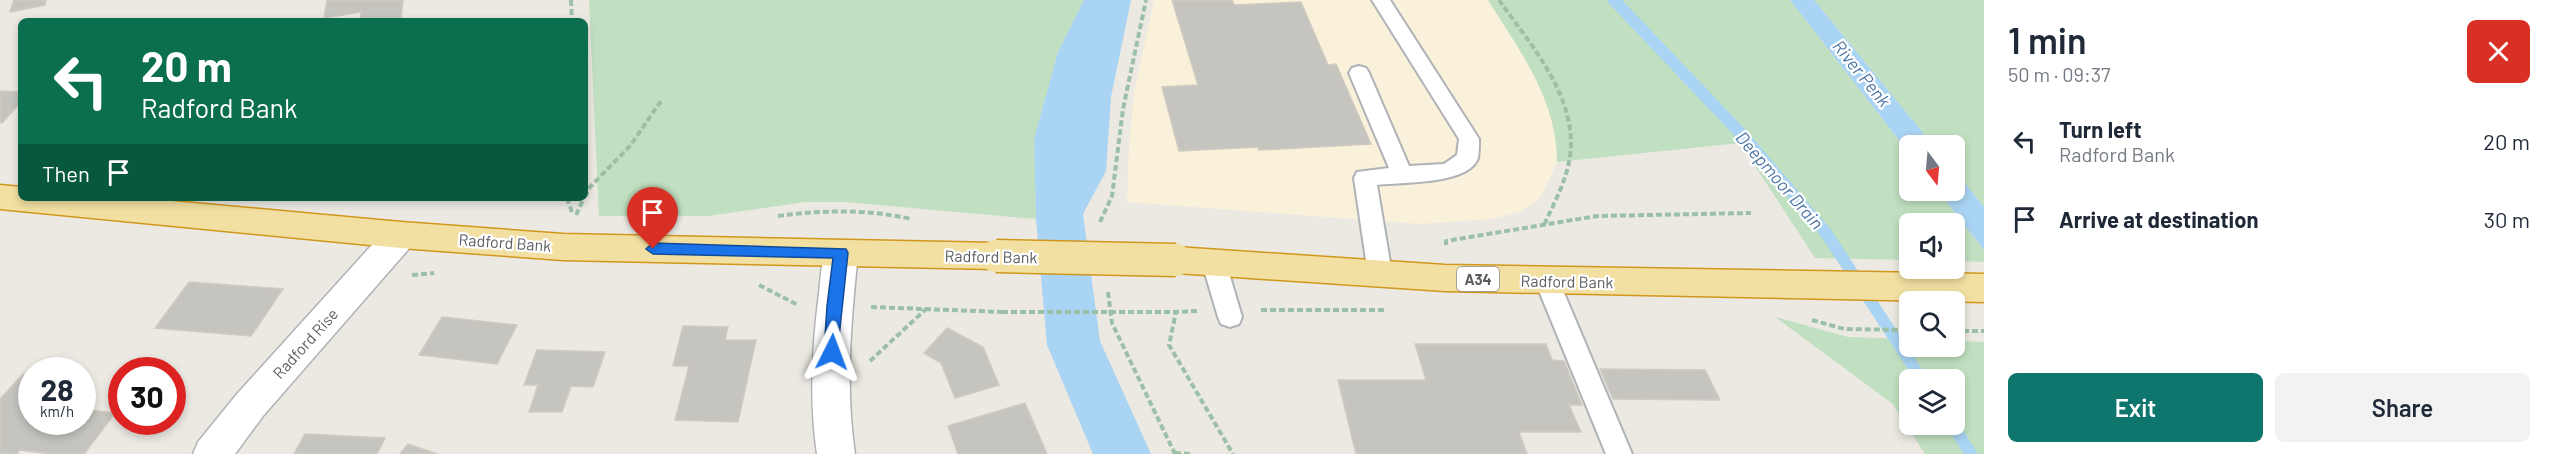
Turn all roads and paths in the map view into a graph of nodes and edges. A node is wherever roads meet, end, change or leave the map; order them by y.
1 (571, 0) edge
2 (1146, 0) edge
3 (1381, 0) edge
4 (1499, 0) edge
5 (572, 18) edge
6 (1359, 73) dead end
7 (661, 101) dead end
8 (1402, 174) junction
9 (1116, 175) dead end
10 (588, 191) edge
11 (0, 197) edge
12 (18, 199) edge
13 (42, 201) edge
14 (568, 201) edge
15 (583, 201) edge
16 (1750, 213) dead end
17 (1544, 225) junction
18 (401, 235) junction
19 (841, 253) junction
20 (1214, 263) junction
21 (1380, 274) junction
22 (1445, 278) junction
23 (1547, 281) junction
24 (758, 285) dead end
25 (1984, 288) edge
26 (795, 305) dead end
27 (867, 307) dead end
28 (927, 309) junction
29 (1230, 317) dead end
30 (1844, 329) dead end
31 (1899, 330) edge
32 (1965, 331) edge
33 (1984, 331) edge
34 (1120, 340) dead end
35 (830, 398) junction
36 (212, 454) edge
37 (836, 454) edge
38 (1175, 454) edge
39 (1190, 454) edge
40 (1233, 454) edge
41 (1619, 454) edge

1 - 5 path
2 - 9 path
3 - 8 lane
4 - 17 path
6 - 8 lane
7 - 10 path
8 - 21 lane
11 - 12 highway, Radford Bank / A34
13 - 18 highway, Radford Bank / A34
14 - 15 path
16 - 17 path
17 - 22 path
18 - 19 highway, Radford Bank / A34
18 - 36 street, Radford Rise
19 - 20 highway, Radford Bank / A34, bridge
19 - 35 street
20 - 21 highway, Radford Bank / A34
20 - 29 lane
21 - 22 highway, Radford Bank / A34
22 - 23 highway, Radford Bank / A34
23 - 25 highway, Radford Bank / A34
23 - 41 lane
24 - 26 path
27 - 28 path
28 - 35 path
28 - 40 path, bridge
30 - 31 path
32 - 33 path
34 - 38 path
35 - 37 street
38 - 39 path

